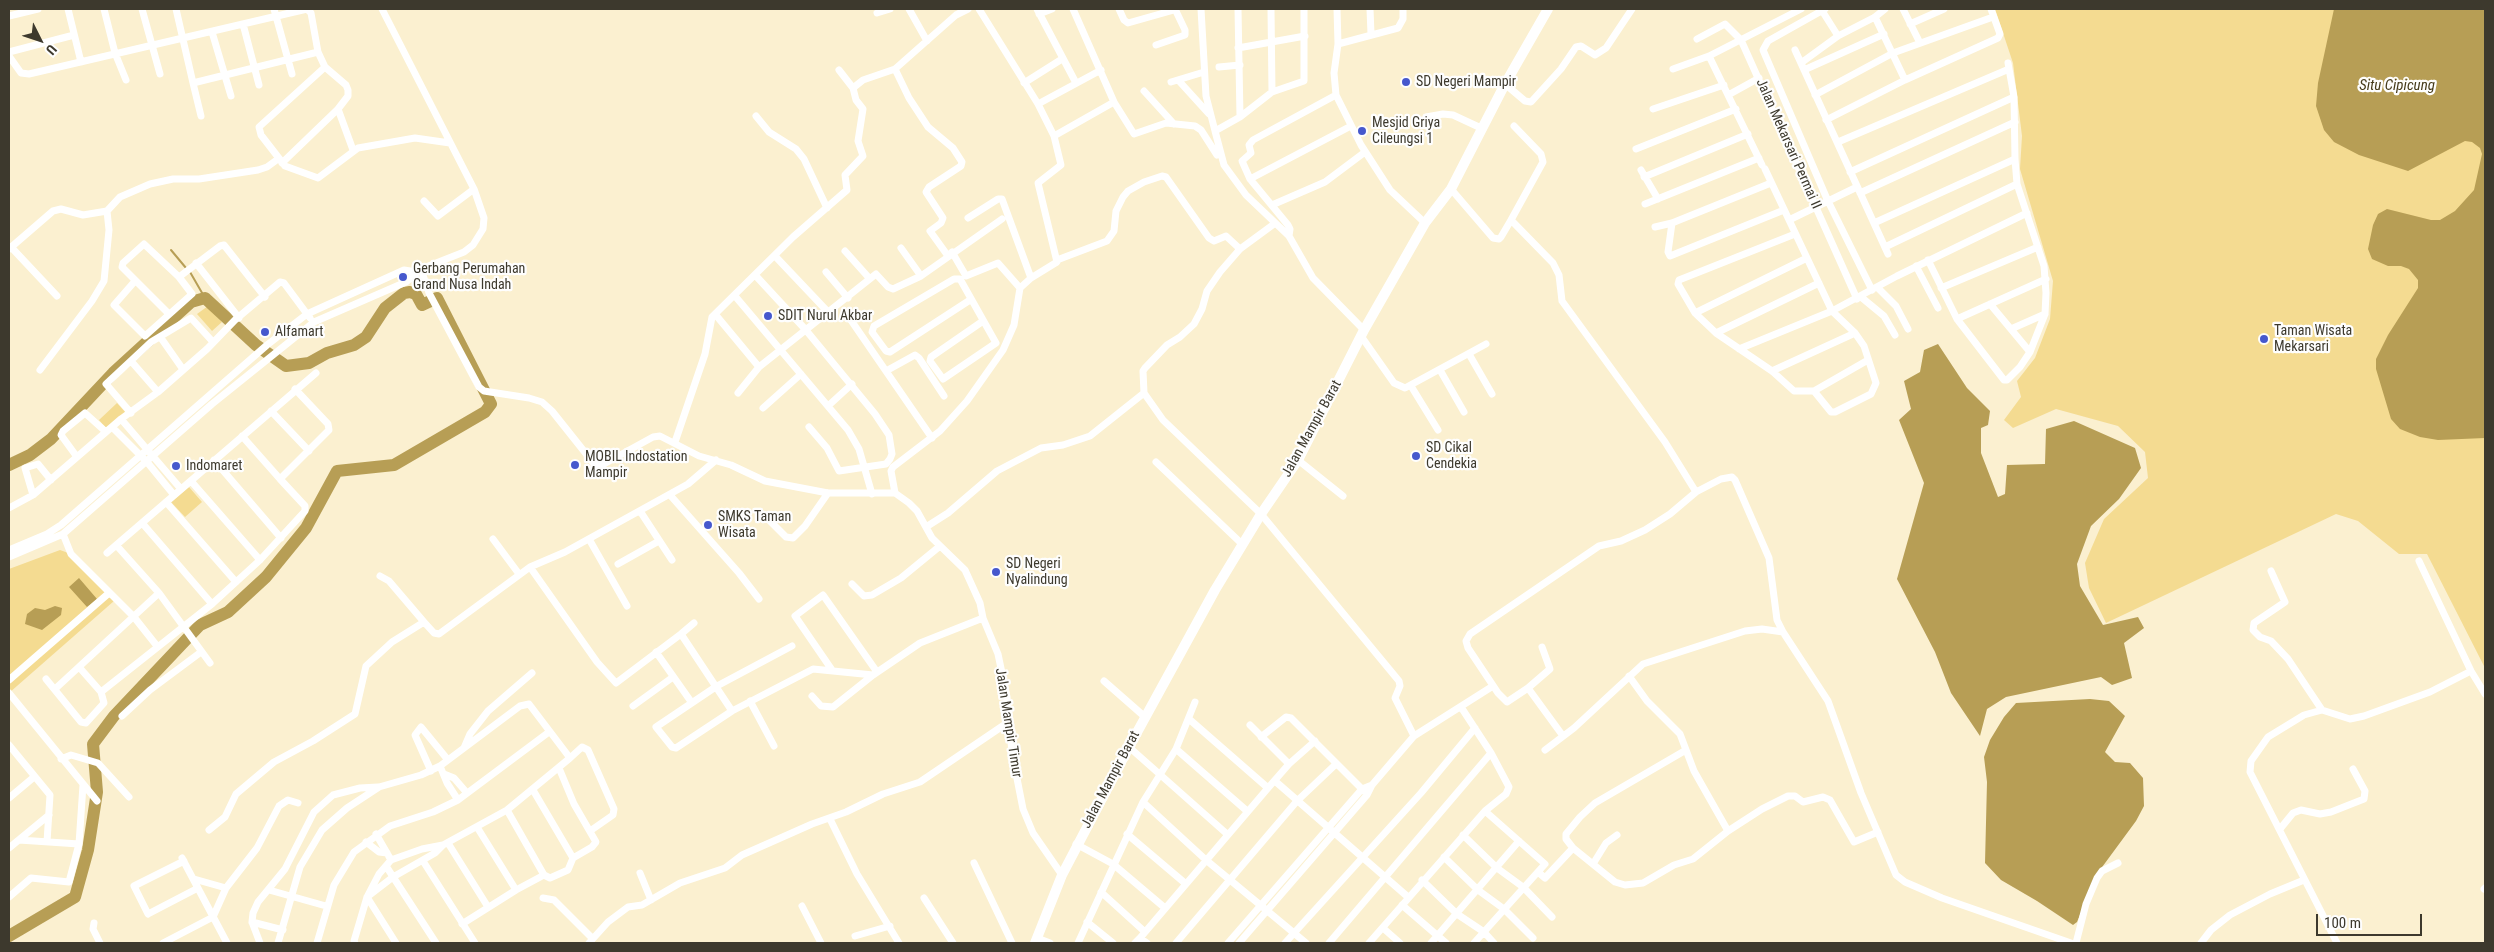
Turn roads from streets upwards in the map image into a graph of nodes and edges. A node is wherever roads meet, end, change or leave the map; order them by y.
1 (38, 9) edge
2 (68, 9) edge
3 (104, 9) edge
4 (142, 9) edge
5 (176, 9) edge
6 (382, 9) edge
7 (890, 9) edge
8 (909, 9) edge
9 (968, 9) edge
10 (979, 9) edge
11 (1052, 9) edge
12 (1073, 9) edge
13 (1119, 9) edge
14 (1174, 9) edge
15 (1201, 9) edge
16 (1238, 9) edge
17 (1271, 9) edge
18 (1304, 9) edge
19 (1337, 9) edge
20 (1370, 9) edge
21 (1403, 9) edge
22 (1548, 9) edge
23 (1632, 9) edge
24 (1801, 9) edge
25 (1823, 9) edge
26 (1885, 9) edge
27 (1903, 9) edge
28 (1944, 9) edge
29 (1991, 9) edge
30 (1038, 11) edge
31 (275, 12) edge
32 (877, 13) dead end
33 (9, 16) edge
34 (1875, 17) junction
35 (1994, 17) junction
36 (243, 24) junction
37 (1910, 24) junction
38 (212, 32) junction
39 (1371, 34) junction
40 (1884, 34) junction
41 (74, 35) junction
42 (1305, 36) junction
43 (1838, 36) junction
44 (185, 38) junction
45 (1696, 39) dead end
46 (1741, 40) junction
47 (927, 41) junction
48 (1273, 42) junction
49 (1920, 43) junction
50 (1338, 44) junction
51 (1156, 45) dead end
52 (152, 46) junction
53 (1238, 48) junction
54 (1795, 50) dead end
55 (9, 52) edge
56 (115, 52) junction
57 (318, 52) junction
58 (1893, 53) junction
59 (9, 56) edge
60 (1710, 56) junction
61 (1062, 59) junction
62 (288, 60) junction
63 (81, 62) junction
64 (1240, 65) junction
65 (1802, 66) junction
66 (256, 67) junction
67 (325, 67) junction
68 (1219, 67) dead end
69 (895, 69) junction
70 (1673, 69) dead end
71 (839, 70) dead end
72 (1101, 70) junction
73 (1204, 72) junction
74 (160, 74) dead end
75 (292, 74) dead end
76 (225, 75) junction
77 (1759, 78) junction
78 (126, 80) dead end
79 (1179, 80) junction
80 (1905, 80) junction
81 (1171, 82) dead end
82 (193, 83) junction
83 (1024, 83) junction
84 (1076, 83) junction
85 (1505, 84) junction
86 (260, 85) dead end
87 (1724, 85) junction
88 (853, 88) junction
89 (1144, 91) dead end
90 (1272, 92) junction
91 (1730, 94) junction
92 (1336, 95) junction
93 (1815, 95) junction
94 (231, 96) dead end
95 (2014, 97) junction
96 (1114, 102) junction
97 (1038, 104) junction
98 (1653, 109) dead end
99 (338, 110) junction
100 (1736, 110) junction
101 (1209, 114) junction
102 (201, 116) dead end
103 (756, 116) dead end
104 (1240, 117) junction
105 (1426, 117) dead end
106 (1826, 120) junction
107 (2015, 122) junction
108 (1174, 124) junction
109 (1351, 126) junction
110 (1514, 126) dead end
111 (1481, 128) junction
112 (1215, 131) junction
113 (1748, 134) junction
114 (1054, 136) junction
115 (1838, 142) junction
116 (450, 143) junction
117 (353, 150) junction
118 (1636, 150) dead end
119 (1365, 152) junction
120 (1217, 155) dead end
121 (2014, 159) junction
122 (280, 161) junction
123 (1762, 164) junction
124 (1850, 172) junction
125 (1250, 179) junction
126 (1771, 183) junction
127 (2017, 184) junction
128 (474, 188) junction
129 (1451, 189) junction
130 (1858, 190) junction
131 (1658, 199) junction
132 (424, 200) dead end
133 (1822, 202) junction
134 (1645, 204) dead end
135 (1272, 205) junction
136 (827, 208) junction
137 (1784, 210) junction
138 (107, 211) junction
139 (2027, 213) junction
140 (968, 218) dead end
141 (1002, 219) dead end
142 (1511, 220) junction
143 (1789, 220) junction
144 (1425, 223) junction
145 (1874, 223) junction
146 (1274, 224) junction
147 (1672, 224) junction
148 (1655, 228) dead end
149 (1795, 234) junction
150 (1288, 236) junction
151 (2038, 247) junction
152 (10, 248) edge
153 (901, 248) dead end
154 (1240, 249) junction
155 (845, 251) dead end
156 (950, 254) junction
157 (775, 256) junction
158 (1807, 258) junction
159 (1057, 260) junction
160 (1928, 260) junction
161 (196, 263) junction
162 (1916, 266) junction
163 (418, 270) junction
164 (826, 272) dead end
165 (756, 276) junction
166 (921, 276) junction
167 (179, 277) junction
168 (1030, 278) junction
169 (870, 279) junction
170 (2046, 279) junction
171 (135, 281) junction
172 (1819, 283) junction
173 (1020, 288) junction
174 (1941, 288) junction
175 (1867, 293) junction
176 (57, 296) dead end
177 (264, 296) junction
178 (735, 296) junction
179 (848, 298) junction
180 (970, 300) junction
181 (1990, 304) junction
182 (1938, 308) dead end
183 (828, 312) junction
184 (846, 312) dead end
185 (1832, 312) junction
186 (1695, 313) junction
187 (169, 314) junction
188 (307, 314) junction
189 (715, 314) junction
190 (2045, 314) junction
191 (237, 319) junction
192 (1957, 319) junction
193 (983, 321) junction
194 (314, 322) junction
195 (805, 329) junction
196 (1908, 329) dead end
197 (2011, 329) junction
198 (1363, 333) junction
199 (1716, 333) junction
200 (1855, 333) junction
201 (1895, 335) dead end
202 (160, 338) junction
203 (213, 342) junction
204 (996, 343) junction
205 (1486, 344) dead end
206 (1739, 349) junction
207 (781, 350) junction
208 (1003, 350) junction
209 (2030, 352) junction
210 (1469, 354) junction
211 (1868, 360) junction
212 (131, 361) junction
213 (759, 367) junction
214 (182, 368) junction
215 (40, 370) dead end
216 (1440, 370) junction
217 (1772, 370) junction
218 (886, 371) junction
219 (316, 373) dead end
220 (801, 374) junction
221 (852, 384) junction
222 (1412, 386) junction
223 (295, 389) junction
224 (1814, 391) junction
225 (158, 392) junction
226 (1144, 392) junction
227 (738, 393) dead end
228 (1492, 394) dead end
229 (944, 396) dead end
230 (206, 397) junction
231 (212, 404) junction
232 (828, 406) junction
233 (763, 408) dead end
234 (271, 411) junction
235 (1464, 412) dead end
236 (131, 413) junction
237 (121, 419) junction
238 (112, 427) junction
239 (810, 427) dead end
240 (1438, 430) dead end
241 (106, 432) junction
242 (242, 436) junction
243 (932, 438) junction
244 (675, 442) junction
245 (147, 451) junction
246 (308, 451) junction
247 (77, 456) junction
248 (140, 456) junction
249 (150, 460) junction
250 (214, 460) junction
251 (716, 460) junction
252 (1298, 460) junction
253 (1156, 462) dead end
254 (864, 466) junction
255 (280, 479) junction
256 (51, 480) junction
257 (191, 481) junction
258 (180, 490) junction
259 (1696, 492) junction
260 (828, 493) junction
261 (895, 493) junction
262 (872, 494) junction
263 (33, 495) junction
264 (174, 495) junction
265 (670, 495) junction
266 (1343, 496) dead end
267 (166, 502) junction
268 (9, 508) edge
269 (640, 511) junction
270 (1261, 514) junction
271 (769, 520) dead end
272 (143, 524) junction
273 (926, 527) junction
274 (63, 534) junction
275 (281, 538) junction
276 (493, 539) dead end
277 (589, 539) junction
278 (660, 541) junction
279 (1242, 544) junction
280 (117, 546) junction
281 (940, 546) junction
282 (9, 550) edge
283 (107, 553) dead end
284 (9, 557) edge
285 (260, 560) junction
286 (672, 560) dead end
287 (2419, 561) dead end
288 (618, 564) dead end
289 (530, 567) junction
290 (2271, 571) dead end
291 (519, 574) junction
292 (380, 576) dead end
293 (236, 582) junction
294 (852, 584) dead end
295 (109, 593) junction
296 (159, 593) junction
297 (759, 598) dead end
298 (212, 604) junction
299 (626, 606) dead end
300 (134, 617) junction
301 (984, 618) junction
302 (424, 622) junction
303 (694, 623) dead end
304 (188, 632) junction
305 (1783, 632) junction
306 (682, 634) junction
307 (157, 646) junction
308 (792, 646) dead end
309 (1542, 647) dead end
310 (201, 652) junction
311 (656, 652) junction
312 (210, 663) dead end
313 (79, 667) junction
314 (832, 670) junction
315 (2471, 671) junction
316 (532, 672) dead end
317 (875, 674) junction
318 (1629, 676) junction
319 (673, 677) junction
320 (46, 679) dead end
321 (9, 680) edge
322 (1104, 681) dead end
323 (716, 686) junction
324 (1493, 686) junction
325 (1528, 688) junction
326 (55, 689) junction
327 (101, 692) junction
328 (9, 693) edge
329 (2485, 694) edge
330 (812, 696) dead end
331 (750, 701) junction
332 (1195, 702) dead end
333 (692, 703) junction
334 (633, 706) dead end
335 (1461, 707) junction
336 (2322, 710) junction
337 (732, 711) junction
338 (122, 716) dead end
339 (1145, 717) junction
340 (1189, 719) junction
341 (1007, 723) junction
342 (1250, 725) dead end
343 (1475, 728) junction
344 (549, 732) junction
345 (1414, 736) junction
346 (1563, 736) junction
347 (1261, 737) junction
348 (1315, 742) junction
349 (774, 746) dead end
350 (1129, 746) junction
351 (9, 747) edge
352 (464, 748) junction
353 (1176, 749) junction
354 (1545, 750) dead end
355 (1686, 750) junction
356 (1490, 753) junction
357 (570, 758) junction
358 (61, 759) junction
359 (448, 760) junction
360 (1289, 764) junction
361 (1336, 764) junction
362 (440, 766) junction
363 (559, 768) junction
364 (2353, 769) dead end
365 (431, 771) junction
366 (444, 774) junction
367 (1161, 774) junction
368 (34, 777) junction
369 (1275, 781) junction
370 (83, 785) junction
371 (1372, 785) junction
372 (379, 787) junction
373 (1268, 788) junction
374 (1362, 789) junction
375 (533, 790) junction
376 (467, 793) junction
377 (1367, 795) junction
378 (129, 797) dead end
379 (9, 798) edge
380 (94, 798) dead end
381 (458, 800) junction
382 (1143, 802) junction
383 (1297, 802) junction
384 (298, 803) dead end
385 (507, 810) junction
386 (1247, 811) junction
387 (1485, 812) junction
388 (49, 815) junction
389 (830, 819) junction
390 (477, 827) junction
391 (2280, 828) junction
392 (209, 830) dead end
393 (1330, 830) junction
394 (590, 831) junction
395 (1728, 832) junction
396 (1878, 832) junction
397 (376, 834) junction
398 (1127, 834) junction
399 (1228, 834) junction
400 (1463, 835) junction
401 (1617, 835) dead end
402 (19, 840) junction
403 (1519, 841) junction
404 (47, 842) junction
405 (366, 842) junction
406 (79, 844) junction
407 (445, 844) junction
408 (1076, 844) junction
409 (9, 848) edge
410 (1573, 848) junction
411 (1361, 857) junction
412 (1444, 857) junction
413 (573, 858) junction
414 (388, 860) junction
415 (1206, 860) junction
416 (423, 861) junction
417 (974, 863) dead end
418 (2118, 863) dead end
419 (1113, 864) junction
420 (1593, 864) junction
421 (1497, 868) junction
422 (1538, 872) junction
423 (640, 873) dead end
424 (544, 875) junction
425 (1062, 875) junction
426 (393, 878) junction
427 (1385, 878) junction
428 (194, 879) junction
429 (1230, 880) junction
430 (1422, 880) junction
431 (2304, 880) junction
432 (1186, 884) junction
433 (1523, 887) junction
434 (198, 888) junction
435 (226, 888) junction
436 (269, 890) junction
437 (516, 890) junction
438 (1478, 890) junction
439 (1101, 892) junction
440 (292, 896) junction
441 (9, 897) edge
442 (367, 897) junction
443 (1408, 897) junction
444 (544, 898) dead end
445 (924, 898) dead end
446 (651, 900) junction
447 (1260, 905) junction
448 (326, 906) junction
449 (802, 906) dead end
450 (1402, 906) junction
451 (488, 907) junction
452 (1165, 908) junction
453 (1504, 909) junction
454 (1267, 911) junction
455 (1457, 914) junction
456 (213, 917) junction
457 (1552, 917) dead end
458 (252, 922) junction
459 (1087, 922) junction
460 (94, 923) dead end
461 (462, 924) junction
462 (890, 926) junction
463 (1383, 928) junction
464 (283, 930) junction
465 (1294, 932) junction
466 (1484, 932) junction
467 (1143, 935) junction
468 (855, 936) dead end
469 (1437, 937) junction
470 (1533, 938) dead end
471 (591, 941) edge
472 (1036, 941) edge
473 (100, 943) edge
474 (163, 943) edge
475 (227, 943) edge
476 (260, 943) edge
477 (278, 943) edge
478 (317, 943) edge
479 (354, 943) edge
480 (396, 943) edge
481 (436, 943) edge
482 (475, 943) edge
483 (821, 943) edge
484 (899, 943) edge
485 (953, 943) edge
486 (1012, 943) edge
487 (1050, 943) edge
488 (1078, 943) edge
489 (1113, 943) edge
490 (1134, 943) edge
491 (1147, 943) edge
492 (1176, 943) edge
493 (1228, 943) edge
494 (1239, 943) edge
495 (1285, 943) edge
496 (1306, 943) edge
497 (1329, 943) edge
498 (1369, 943) edge
499 (1400, 943) edge
500 (1431, 943) edge
501 (1446, 943) edge
502 (1474, 943) edge
503 (1494, 943) edge
504 (2071, 943) edge
505 (2076, 943) edge
506 (2201, 943) edge
507 (2337, 943) edge

1 - 33 street
2 - 41 street
3 - 56 street
4 - 52 street
5 - 44 street
6 - 116 street
7 - 32 street
8 - 47 street
9 - 47 street
10 - 83 street
11 - 30 street
12 - 72 street
13 - 14 street
14 - 51 street
15 - 73 street
16 - 53 street
17 - 48 street
18 - 42 street
19 - 50 street
20 - 39 street
21 - 39 street
22 - 85 street, Jalan Mampir Barat
23 - 85 street
24 - 46 street
25 - 43 street
25 - 133 street
26 - 34 street
27 - 37 street
28 - 37 street
29 - 35 street
30 - 61 street
31 - 36 street
31 - 57 street
31 - 62 street
34 - 40 street
34 - 43 street
35 - 49 street
35 - 80 street
36 - 38 street
36 - 66 street
37 - 49 street
38 - 44 street
38 - 76 street
39 - 50 street
40 - 58 street
40 - 65 street
41 - 55 street
41 - 63 street
42 - 48 street
42 - 90 street
43 - 65 street
44 - 52 street
44 - 82 street
45 - 46 street, Jalan Mekarsari Permai II
46 - 60 street
46 - 77 street, Jalan Mekarsari Permai II
47 - 69 street
48 - 53 street
48 - 90 street
49 - 58 street
50 - 92 street
52 - 56 street
52 - 74 street
53 - 64 street
54 - 65 street
56 - 63 street
56 - 78 street
57 - 62 street
57 - 67 street
58 - 80 street
58 - 93 street
59 - 63 street
60 - 70 street
60 - 87 street
61 - 83 street
61 - 84 street
62 - 66 street
62 - 75 street
64 - 68 street
64 - 104 street
65 - 93 street
66 - 76 street
66 - 86 street
67 - 99 street
67 - 122 street
69 - 88 street
69 - 156 street
71 - 88 street
72 - 84 street
72 - 96 street
73 - 79 street
73 - 101 street
76 - 82 street
76 - 94 street
77 - 91 street
77 - 133 street, Jalan Mekarsari Permai II
79 - 81 street
79 - 101 street
80 - 106 street
82 - 102 street
83 - 97 street
84 - 97 street
85 - 111 street, Jalan Mampir Barat
87 - 91 street
87 - 98 street
88 - 136 street
89 - 108 street
90 - 104 street
91 - 100 street
92 - 109 street
92 - 125 street
93 - 106 street
95 - 107 street
95 - 115 street
95 - 124 street
96 - 108 street
96 - 114 street
97 - 114 street
99 - 117 street
99 - 122 street
100 - 113 street
100 - 118 street
101 - 112 street
103 - 136 street
104 - 112 street
105 - 111 street
106 - 115 street
107 - 121 street
107 - 130 street
108 - 120 street
109 - 119 street
109 - 125 street
110 - 142 street
111 - 129 street, Jalan Mampir Barat
112 - 146 street
113 - 123 street
113 - 131 street
114 - 159 street
115 - 124 street
116 - 117 street
116 - 128 street
117 - 122 street
119 - 135 street
119 - 144 street
121 - 127 street
121 - 145 street
122 - 138 street
123 - 126 street
123 - 131 street
124 - 130 street
125 - 135 street
126 - 137 street
126 - 147 street
127 - 139 street
127 - 145 street
128 - 132 street
128 - 163 street
129 - 142 street
129 - 144 street, Jalan Mampir Barat
130 - 133 street
130 - 145 street
131 - 134 street
133 - 143 street
133 - 175 street
133 - 175 street, Jalan Mekarsari Permai II
135 - 150 street
136 - 157 street
137 - 143 street
137 - 147 street
138 - 152 street
138 - 215 street
139 - 151 street
139 - 160 street
140 - 168 street
141 - 156 street
142 - 259 street
143 - 149 street
144 - 198 street, Jalan Mampir Barat
146 - 150 street
146 - 154 street
147 - 148 street
149 - 158 street
149 - 186 street
150 - 198 street
151 - 170 street
151 - 174 street
152 - 176 street
153 - 166 street
154 - 159 street
154 - 226 street
155 - 169 street
156 - 166 street
156 - 173 street
157 - 165 street
157 - 183 street
158 - 172 street
158 - 186 street
159 - 168 street
160 - 162 street
160 - 174 street
161 - 167 street
161 - 177 street
161 - 191 street
162 - 175 street
162 - 182 street
163 - 188 street
163 - 194 street
163 - 244 street
164 - 179 street
165 - 178 street
165 - 195 street
166 - 169 street
167 - 171 street
167 - 187 street
168 - 173 street
169 - 179 street
170 - 181 street
170 - 190 street
171 - 187 street
171 - 187 street
172 - 185 street
172 - 199 street
173 - 208 street
174 - 192 street
175 - 185 street
175 - 196 street
175 - 201 street
177 - 188 street
177 - 191 street
178 - 189 street
178 - 207 street
179 - 183 street
180 - 180 street
180 - 193 street
181 - 192 street
181 - 197 street
183 - 195 street
184 - 218 street
185 - 200 street
185 - 206 street
186 - 199 street
188 - 194 street
188 - 230 street
189 - 213 street
189 - 244 street
190 - 197 street
190 - 209 street
191 - 203 street
192 - 209 street
193 - 204 street
193 - 204 street
194 - 231 street
195 - 207 street
195 - 221 street
197 - 209 street
198 - 222 street
198 - 252 street, Jalan Mampir Barat
199 - 206 street
200 - 211 street
200 - 217 street
202 - 203 street
202 - 212 street
202 - 214 street
203 - 214 street
204 - 208 street
205 - 210 street
206 - 217 street
207 - 213 street
207 - 220 street
208 - 243 street
210 - 216 street
210 - 228 street
211 - 224 street
211 - 224 street
212 - 225 street
212 - 236 street
213 - 227 street
214 - 225 street
216 - 222 street
216 - 235 street
217 - 224 street
218 - 229 street
218 - 243 street
219 - 223 street
220 - 232 street
220 - 233 street
221 - 232 street
221 - 254 street
222 - 240 street
223 - 234 street
223 - 246 street
225 - 236 street
226 - 270 street
226 - 273 street
230 - 231 street
230 - 245 street
231 - 249 street
232 - 254 street
234 - 242 street
234 - 246 street
236 - 237 street
237 - 238 street
237 - 245 street
238 - 241 street
238 - 248 street
239 - 254 street
241 - 247 street
241 - 247 street
242 - 250 street
242 - 255 street
243 - 261 street
244 - 251 street
245 - 248 street
245 - 249 street
246 - 255 street
247 - 256 street
248 - 249 street
248 - 282 street
249 - 258 street
249 - 264 street
249 - 274 street
250 - 257 street
250 - 275 street
251 - 260 street
251 - 265 street
252 - 266 street
252 - 270 street, Jalan Mampir Barat
253 - 279 street
254 - 262 street
255 - 275 street
256 - 263 street
256 - 263 street
257 - 258 street
257 - 285 street
258 - 264 street
259 - 305 street
259 - 324 street
260 - 262 street
260 - 271 street
261 - 262 street
261 - 273 street, Jalan Mampir Timur
263 - 268 street
264 - 267 street
265 - 269 street
265 - 297 street
267 - 272 street
267 - 293 street
269 - 277 street
269 - 278 street
270 - 279 street, Jalan Mampir Barat
270 - 345 street
272 - 280 street
272 - 298 street
273 - 281 street, Jalan Mampir Timur
274 - 284 street
274 - 295 street
275 - 285 street
276 - 291 street
277 - 289 street
277 - 299 street
278 - 286 street
278 - 288 street
279 - 339 street, Jalan Mampir Barat
280 - 283 street
280 - 296 street
281 - 294 street
281 - 301 street, Jalan Mampir Timur
285 - 293 street
287 - 315 street
289 - 291 street
289 - 311 street
290 - 336 street
291 - 302 street
292 - 302 street
293 - 298 street
295 - 300 street
295 - 321 street
296 - 300 street
296 - 304 street
298 - 304 street
300 - 307 street
300 - 313 street
301 - 317 street
301 - 341 street, Jalan Mampir Timur
302 - 392 street
303 - 306 street
304 - 307 street
304 - 310 street
305 - 318 street
305 - 396 street
306 - 311 street
306 - 323 street
307 - 327 street
308 - 323 street
309 - 325 street
310 - 312 street
310 - 338 street
311 - 319 street
313 - 326 street
313 - 327 street
314 - 317 street
314 - 317 street
314 - 331 street
315 - 329 street
315 - 336 street
316 - 352 street
317 - 330 street
318 - 346 street
318 - 355 street
319 - 333 street
319 - 334 street
320 - 326 street
322 - 339 street
323 - 333 street
323 - 337 street
324 - 325 street
324 - 335 street
325 - 346 street
326 - 327 street
328 - 358 street
331 - 337 street
331 - 349 street
332 - 340 street
333 - 337 street
335 - 343 street
335 - 345 street
336 - 391 street
339 - 350 street, Jalan Mampir Barat
340 - 353 street
340 - 373 street
341 - 389 street
341 - 425 street, Jalan Mampir Timur
342 - 347 street
343 - 356 street
343 - 411 street
344 - 352 street
344 - 357 street
344 - 376 street
345 - 371 street
346 - 354 street
347 - 348 street
347 - 360 street
348 - 360 street
348 - 361 street
350 - 367 street
350 - 408 street, Jalan Mampir Barat
351 - 368 street
352 - 359 street
353 - 367 street
353 - 386 street
355 - 395 street
355 - 410 street
356 - 387 street
356 - 427 street
357 - 363 street
357 - 394 street
358 - 370 street
358 - 378 street
359 - 362 street
359 - 365 street
360 - 369 street
361 - 374 street
361 - 383 street
362 - 365 street
362 - 366 street
363 - 375 street
363 - 394 street
364 - 391 street
365 - 372 street
366 - 376 street
366 - 381 street
367 - 382 street
367 - 399 street
368 - 379 street
368 - 388 street
369 - 373 street
369 - 383 street
370 - 380 street
370 - 406 street
371 - 374 street
371 - 377 street
372 - 436 street
372 - 440 street
373 - 386 street
374 - 377 street
374 - 393 street
375 - 385 street
375 - 413 street
376 - 381 street
377 - 393 street
381 - 397 street
382 - 398 street
382 - 415 street
383 - 393 street
383 - 429 street
384 - 435 street
385 - 390 street
385 - 424 street
386 - 399 street
387 - 400 street
387 - 403 street
388 - 402 street
388 - 404 street
389 - 446 street
389 - 462 street
390 - 407 street
390 - 437 street
391 - 431 street
393 - 411 street
393 - 447 street
393 - 454 street
394 - 413 street
395 - 396 street
395 - 420 street
396 - 504 street
397 - 405 street
397 - 414 street
398 - 419 street
398 - 432 street
399 - 415 street
400 - 412 street
400 - 421 street
401 - 420 street
402 - 404 street
402 - 409 street
403 - 421 street
403 - 422 street
404 - 406 street
405 - 414 street
405 - 448 street
406 - 441 street
407 - 414 street
407 - 416 street
407 - 451 street
408 - 419 street
408 - 425 street, Jalan Mampir Barat
410 - 420 street
410 - 422 street
411 - 427 street
411 - 465 street
412 - 430 street
412 - 438 street
413 - 424 street
414 - 426 street
414 - 442 street
415 - 429 street
415 - 432 street
416 - 426 street
416 - 461 street
417 - 486 street
418 - 505 street
419 - 439 street
419 - 452 street
421 - 433 street
421 - 438 street
422 - 433 street
423 - 446 street
424 - 437 street
425 - 472 street, Jalan Mampir Barat
426 - 442 street
426 - 481 street
427 - 443 street
427 - 497 street
428 - 434 street
428 - 434 street
428 - 435 street
429 - 447 street
429 - 492 street
430 - 443 street
430 - 455 street
431 - 506 street
431 - 507 street
432 - 452 street
433 - 453 street
433 - 457 street
434 - 456 street
435 - 456 street
436 - 440 street
436 - 458 street
437 - 451 street
438 - 453 street
438 - 455 street
439 - 459 street
439 - 467 street
440 - 448 street
440 - 464 street
442 - 479 street
442 - 480 street
443 - 450 street
444 - 471 street
445 - 485 street
446 - 471 street
447 - 454 street
447 - 493 street
448 - 478 street
449 - 483 street
450 - 463 street
450 - 469 street
451 - 461 street
452 - 467 street
453 - 466 street
453 - 470 street
454 - 465 street
454 - 494 street
455 - 466 street
455 - 469 street
456 - 474 street
456 - 475 street
458 - 464 street
458 - 476 street
459 - 488 street
459 - 489 street
460 - 473 street
461 - 482 street
462 - 468 street
462 - 484 street
463 - 498 street
463 - 499 street
464 - 477 street
465 - 495 street
465 - 496 street
466 - 502 street
466 - 503 street
467 - 490 street
467 - 491 street
469 - 500 street
469 - 501 street
472 - 487 street

